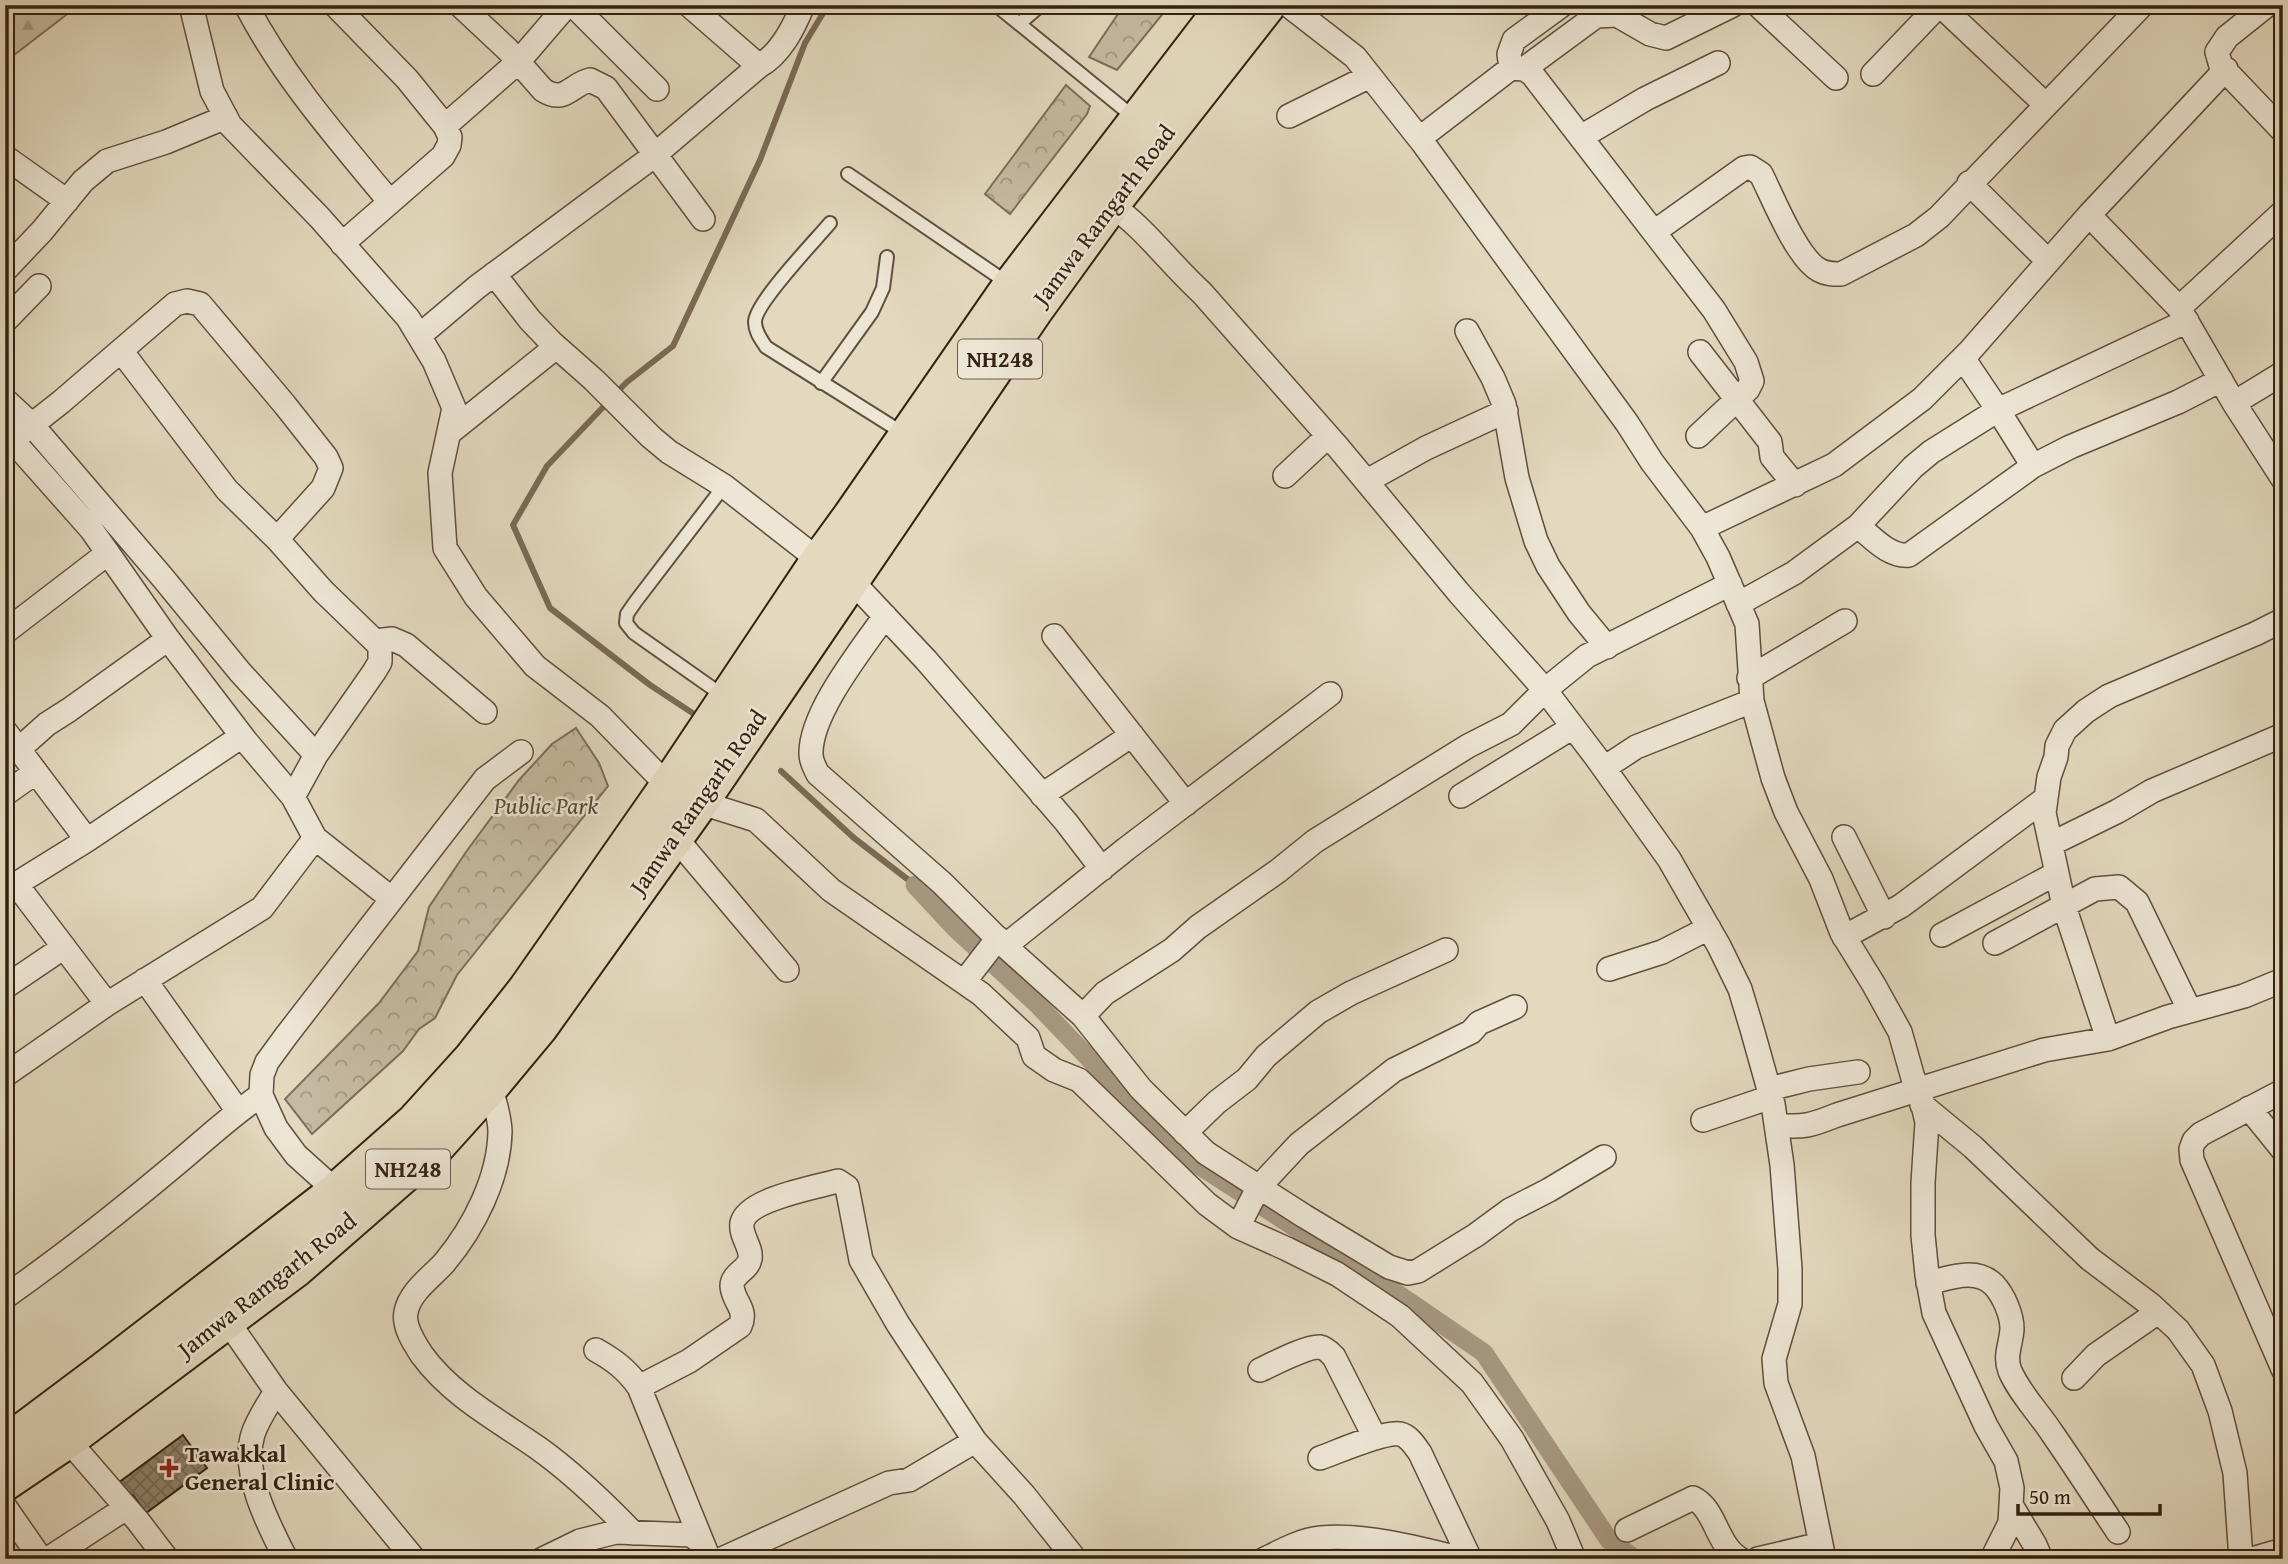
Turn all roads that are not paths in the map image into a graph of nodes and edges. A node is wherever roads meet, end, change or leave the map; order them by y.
1 (191, 5) edge
2 (246, 5) edge
3 (460, 5) edge
4 (566, 5) edge
5 (573, 5) edge
6 (689, 5) edge
7 (803, 5) edge
8 (996, 5) edge
9 (1041, 5) edge
10 (1227, 5) edge
11 (1266, 5) edge
12 (1288, 5) edge
13 (1562, 5) edge
14 (1733, 5) edge
15 (1758, 5) edge
16 (1939, 5) edge
17 (2142, 5) edge
18 (2267, 5) edge
19 (338, 6) edge
20 (1019, 24) junction
21 (519, 62) junction
22 (1718, 63) dead end
23 (759, 66) junction
24 (1518, 68) junction
25 (2226, 69) junction
26 (1873, 74) dead end
27 (1370, 76) junction
28 (1836, 78) dead end
29 (657, 89) dead end
30 (2046, 105) junction
31 (1289, 116) dead end
32 (226, 117) junction
33 (445, 126) junction
34 (1149, 130) junction
35 (2283, 131) edge
36 (1581, 137) junction
37 (1420, 138) junction
38 (655, 154) junction
39 (5, 157) edge
40 (848, 174) dead end
41 (1969, 183) junction
42 (67, 201) junction
43 (390, 202) junction
44 (1111, 204) junction
45 (2283, 212) edge
46 (2089, 215) junction
47 (703, 219) dead end
48 (830, 223) dead end
49 (1654, 232) junction
50 (342, 244) junction
51 (887, 257) dead end
52 (2048, 261) junction
53 (5, 270) edge
54 (494, 274) junction
55 (39, 285) dead end
56 (1012, 286) junction
57 (9, 308) edge
58 (2183, 314) junction
59 (1467, 331) dead end
60 (419, 336) junction
61 (556, 346) junction
62 (122, 352) junction
63 (1700, 352) dead end
64 (1964, 358) junction
65 (2283, 373) edge
66 (2221, 380) junction
67 (821, 383) junction
68 (1738, 399) junction
69 (5, 400) edge
70 (2234, 403) junction
71 (1998, 410) junction
72 (1506, 411) junction
73 (32, 425) junction
74 (449, 433) junction
75 (907, 436) junction
76 (1328, 436) junction
77 (1698, 436) dead end
78 (8, 444) edge
79 (2033, 466) junction
80 (1285, 476) dead end
81 (2283, 479) edge
82 (1367, 481) junction
83 (1795, 485) junction
84 (724, 486) junction
85 (1858, 526) junction
86 (1702, 528) junction
87 (277, 539) junction
88 (108, 553) junction
89 (835, 570) junction
90 (1734, 594) junction
91 (886, 615) junction
92 (2283, 620) edge
93 (1845, 621) dead end
94 (5, 632) edge
95 (1054, 636) dead end
96 (168, 639) junction
97 (376, 641) junction
98 (1607, 647) junction
99 (1545, 690) junction
100 (1751, 690) junction
101 (1330, 694) dead end
102 (485, 712) dead end
103 (734, 712) junction
104 (1573, 727) junction
105 (1132, 735) junction
106 (2283, 735) edge
107 (242, 736) junction
108 (12, 740) edge
109 (521, 752) dead end
110 (316, 755) junction
111 (1604, 768) junction
112 (36, 772) junction
113 (5, 794) edge
114 (684, 795) junction
115 (1042, 795) junction
116 (1461, 796) dead end
117 (292, 797) junction
118 (2045, 799) junction
119 (1186, 804) junction
120 (674, 836) junction
121 (1844, 837) dead end
122 (315, 838) junction
123 (87, 840) junction
124 (2051, 844) junction
125 (1102, 869) junction
126 (2057, 873) junction
127 (11, 888) edge
128 (392, 899) junction
129 (2064, 905) junction
130 (1884, 917) junction
131 (1709, 928) junction
132 (1942, 935) dead end
133 (1844, 937) junction
134 (999, 943) junction
135 (1995, 943) dead end
136 (64, 947) junction
137 (1446, 950) dead end
138 (1608, 969) dead end
139 (788, 970) dead end
140 (970, 975) junction
141 (145, 980) junction
142 (2283, 980) edge
143 (5, 987) edge
144 (107, 1004) junction
145 (1516, 1007) dead end
146 (2190, 1010) junction
147 (1083, 1016) junction
148 (2108, 1040) junction
149 (1858, 1072) dead end
150 (5, 1075) edge
151 (490, 1085) junction
152 (2283, 1091) edge
153 (1770, 1093) junction
154 (261, 1095) junction
155 (1921, 1097) junction
156 (2249, 1108) junction
157 (238, 1111) junction
158 (1703, 1120) dead end
159 (1776, 1125) junction
160 (1185, 1133) junction
161 (2283, 1150) edge
162 (1604, 1157) dead end
163 (353, 1191) junction
164 (1256, 1191) junction
165 (1240, 1222) junction
166 (1928, 1283) junction
167 (5, 1297) edge
168 (2158, 1312) junction
169 (226, 1319) junction
170 (596, 1350) dead end
171 (2283, 1369) edge
172 (1260, 1370) dead end
173 (2074, 1378) dead end
174 (639, 1387) junction
175 (276, 1391) junction
176 (74, 1421) junction
177 (1375, 1438) junction
178 (975, 1441) junction
179 (5, 1446) edge
180 (1320, 1458) dead end
181 (5, 1482) edge
182 (2011, 1505) junction
183 (5, 1507) edge
184 (126, 1508) junction
185 (1627, 1530) dead end
186 (2118, 1532) dead end
187 (633, 1533) junction
188 (1382, 1550) edge
189 (2283, 1550) edge
190 (705, 1551) edge
191 (1823, 1551) edge
192 (1995, 1557) edge
193 (41, 1559) edge
194 (48, 1559) edge
195 (167, 1559) edge
196 (286, 1559) edge
197 (414, 1559) edge
198 (543, 1559) edge
199 (722, 1559) edge
200 (1075, 1559) edge
201 (1265, 1559) edge
202 (1462, 1559) edge
203 (1470, 1559) edge
204 (1574, 1559) edge
205 (1740, 1559) edge
206 (1758, 1559) edge
207 (2041, 1559) edge
208 (2241, 1559) edge
209 (2252, 1559) edge

1 - 32 street
2 - 43 street
3 - 21 street
4 - 21 street
5 - 29 street
6 - 23 street
7 - 23 street
8 - 20 lane
9 - 20 lane
10 - 34 highway, Jamwa Ramgarh Road / NH248
11 - 34 highway, Jamwa Ramgarh Road / NH248
12 - 27 street
13 - 24 street
14 - 24 street
15 - 28 street
16 - 26 street
16 - 30 street
17 - 30 street
18 - 25 street
19 - 33 street
20 - 34 lane
21 - 33 street
21 - 38 street
22 - 36 street
23 - 38 street
24 - 36 street
24 - 37 street
25 - 35 street
25 - 46 street
27 - 31 street
27 - 37 street
30 - 41 street
32 - 42 street
32 - 50 street
33 - 43 street
34 - 44 highway, Jamwa Ramgarh Road / NH248
34 - 56 highway, Jamwa Ramgarh Road / NH248
36 - 49 street
37 - 86 street
38 - 47 street
38 - 54 street
39 - 42 street
40 - 56 lane
41 - 49 street
41 - 52 street
42 - 53 street
43 - 50 street
44 - 76 street
44 - 89 highway, Jamwa Ramgarh Road / NH248
45 - 58 street
46 - 52 street
46 - 58 street
48 - 67 lane
49 - 68 street
50 - 60 street
51 - 67 lane
52 - 64 street
54 - 60 street
54 - 61 street
55 - 57 street
56 - 75 highway, Jamwa Ramgarh Road / NH248
58 - 66 street
58 - 71 street
59 - 72 street
60 - 74 street
61 - 74 street
61 - 84 street
62 - 73 street
62 - 87 street
62 - 87 street
63 - 68 street
64 - 71 street
64 - 83 street
65 - 70 street
66 - 70 street
66 - 79 street
67 - 75 lane
68 - 77 street
68 - 83 street
69 - 73 street
70 - 81 street
71 - 79 street
71 - 85 street
72 - 82 street
72 - 98 street
73 - 78 street
73 - 110 street
74 - 114 street
75 - 89 highway, Jamwa Ramgarh Road / NH248
76 - 80 street
76 - 82 street
78 - 88 street
79 - 85 street
82 - 99 street
83 - 86 street
84 - 89 street
84 - 103 lane
85 - 90 street
86 - 90 street
87 - 97 street
88 - 94 street
88 - 96 street
89 - 91 street
89 - 103 highway, Jamwa Ramgarh Road / NH248
90 - 98 street
90 - 100 street
91 - 115 street
91 - 134 street
92 - 118 street
93 - 100 street
95 - 105 street
96 - 107 street
96 - 108 street
97 - 102 street
97 - 110 street
98 - 99 street
99 - 104 street
99 - 147 street
100 - 111 street
100 - 133 street
101 - 119 street
103 - 114 highway, Jamwa Ramgarh Road / NH248
104 - 111 street
104 - 116 street
105 - 115 street
105 - 119 street
106 - 124 street
107 - 117 street
107 - 123 street
108 - 112 street
109 - 128 street
110 - 117 street
111 - 131 street
112 - 113 street
112 - 123 street
114 - 120 highway, Jamwa Ramgarh Road / NH248
114 - 140 street
114 - 163 highway, Jamwa Ramgarh Road / NH248
115 - 125 street
117 - 122 street
118 - 124 street
118 - 130 street
119 - 125 street
120 - 139 street
120 - 151 highway, Jamwa Ramgarh Road / NH248
121 - 130 street
122 - 128 street
122 - 141 street
123 - 127 street
124 - 126 street
125 - 134 street
126 - 129 street
126 - 132 street
127 - 136 street
128 - 154 street
129 - 135 street
129 - 146 street
129 - 148 street
130 - 133 street
131 - 138 street
131 - 153 street
133 - 155 street
134 - 140 street
134 - 147 street
136 - 143 street
136 - 144 street
137 - 160 street
140 - 165 street
141 - 144 street
141 - 157 street
142 - 146 street
144 - 150 street
145 - 164 street
146 - 148 street
147 - 160 street
148 - 155 street
149 - 153 street
151 - 163 highway, Jamwa Ramgarh Road / NH248
151 - 187 street
152 - 156 street
153 - 158 street
153 - 159 street
154 - 157 street
154 - 163 street
155 - 159 street
155 - 166 street
155 - 168 street
156 - 161 street
156 - 171 street
157 - 167 street
159 - 191 street
160 - 164 street
162 - 164 street
163 - 169 highway, Jamwa Ramgarh Road / NH248
163 - 176 highway, Jamwa Ramgarh Road / NH248
164 - 165 street
165 - 204 street
166 - 182 street
166 - 186 street
168 - 173 street
168 - 208 street
169 - 175 street
169 - 176 highway, Jamwa Ramgarh Road / NH248
170 - 174 street
172 - 177 street
174 - 178 street
174 - 190 street
175 - 196 street
175 - 197 street
176 - 179 highway, Jamwa Ramgarh Road / NH248
176 - 181 highway, Jamwa Ramgarh Road / NH248
176 - 184 street
177 - 180 street
177 - 203 street
178 - 199 street
178 - 200 street
182 - 192 street
182 - 207 street
183 - 193 street
184 - 194 street
184 - 195 street
185 - 205 street
187 - 190 street
187 - 198 street
188 - 201 street
188 - 202 street
189 - 209 street
191 - 206 street

